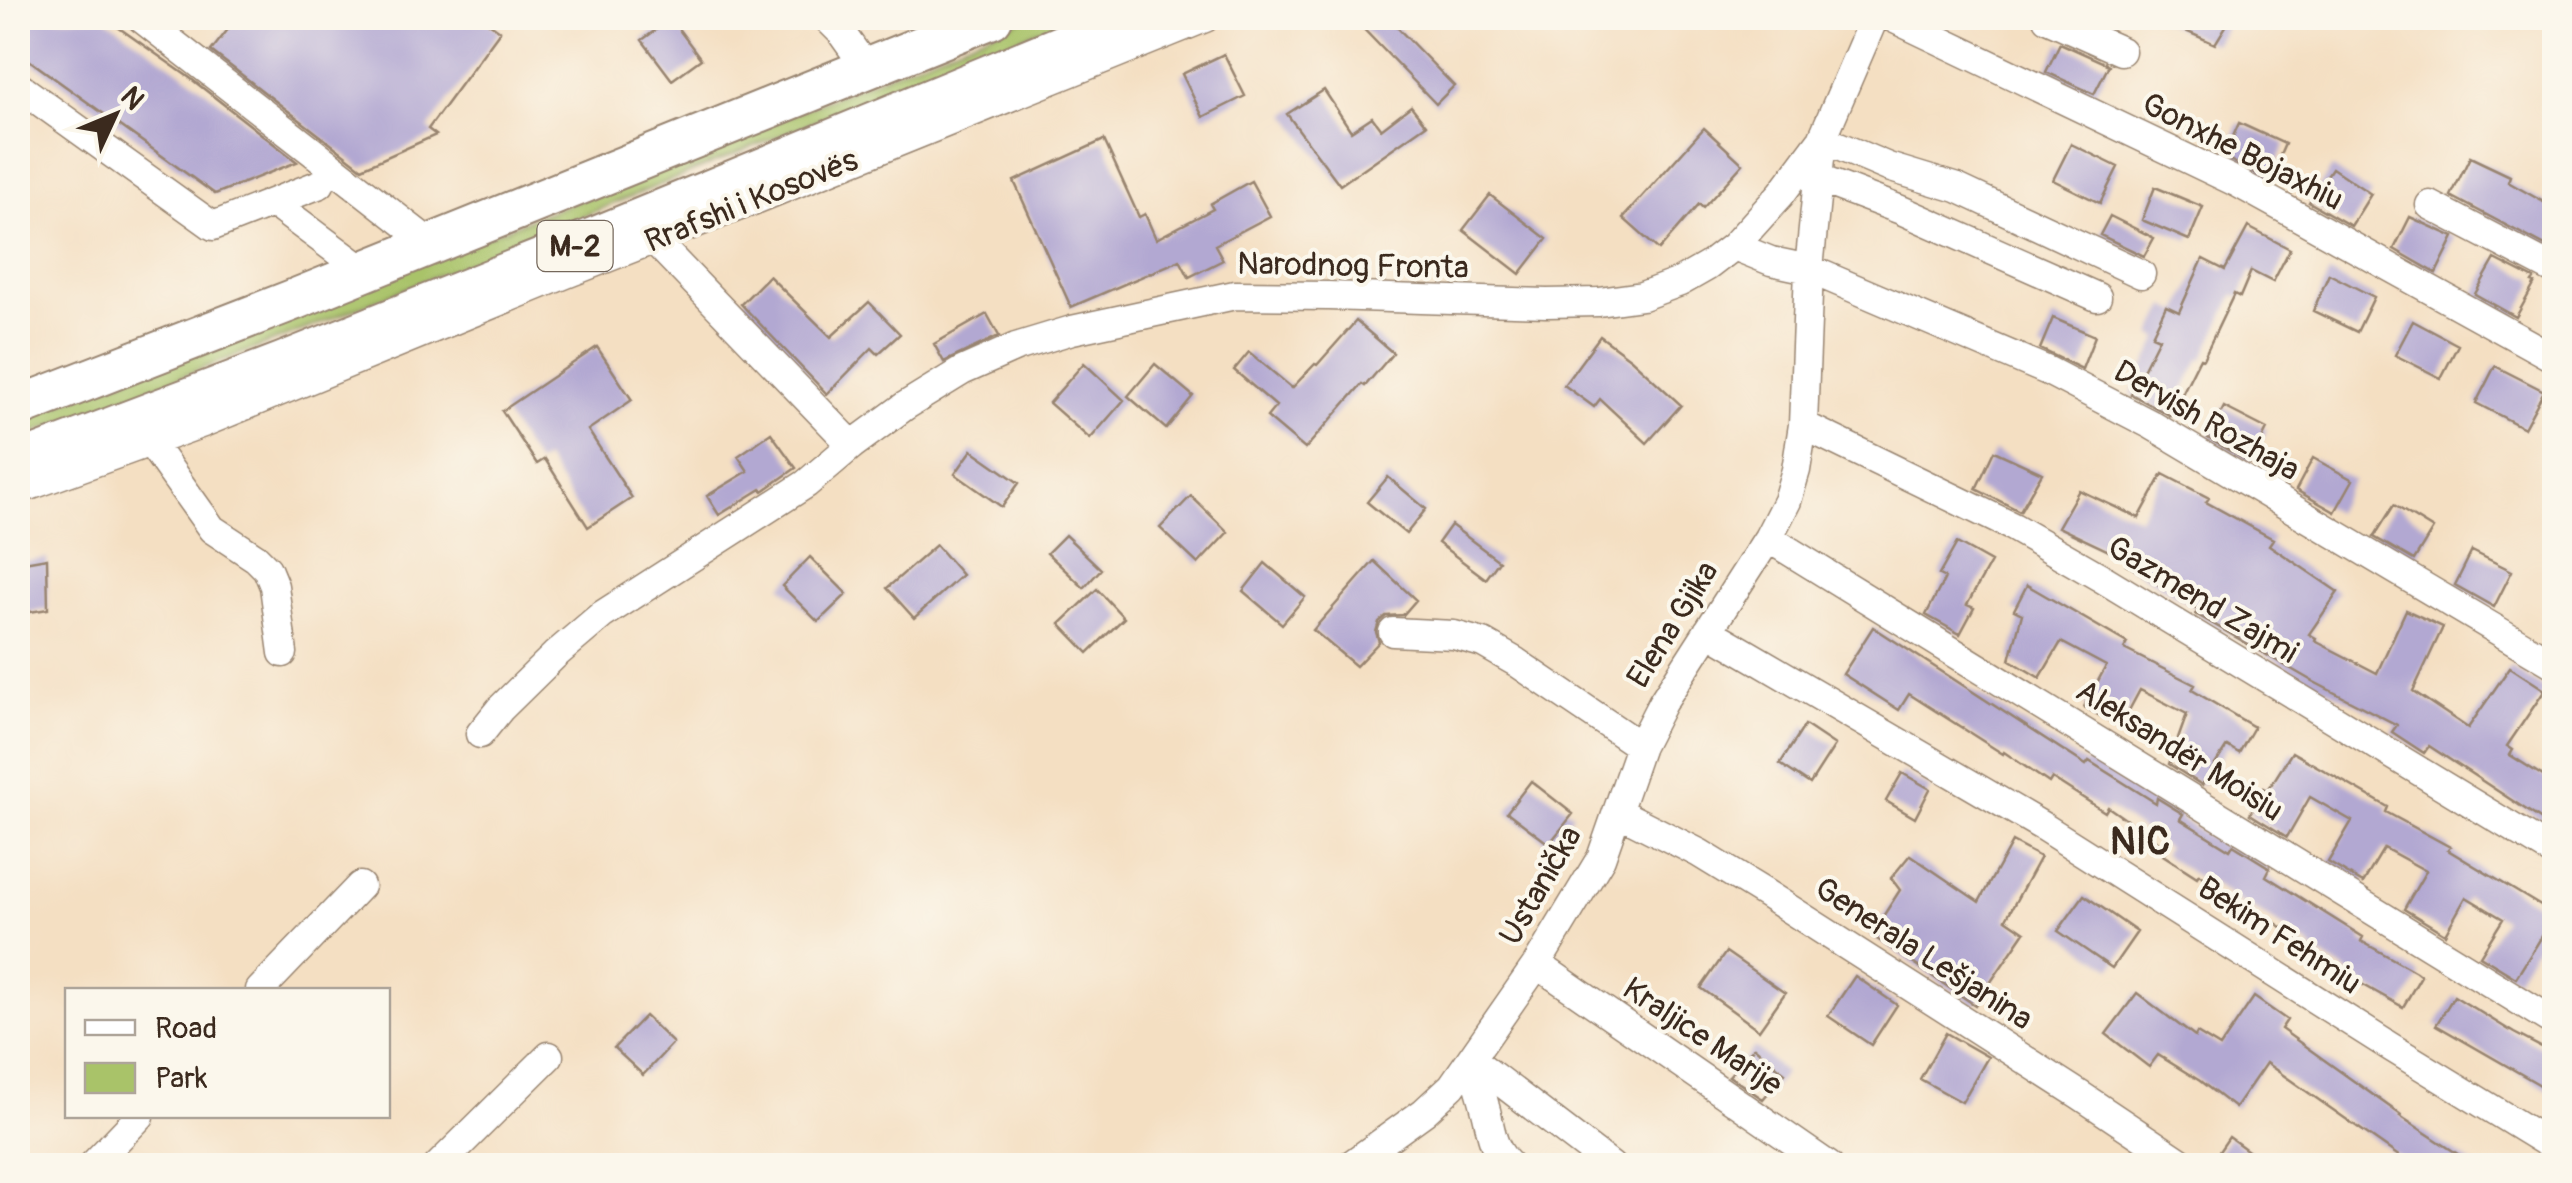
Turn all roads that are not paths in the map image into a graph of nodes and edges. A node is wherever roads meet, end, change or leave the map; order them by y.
1 (140, 18) edge
2 (826, 18) edge
3 (992, 18) edge
4 (1128, 18) edge
5 (1205, 18) edge
6 (1874, 18) edge
7 (1893, 18) edge
8 (2047, 18) edge
9 (2121, 51) dead end
10 (867, 69) junction
11 (18, 86) edge
12 (1822, 138) junction
13 (1818, 178) junction
14 (320, 184) dead end
15 (273, 202) junction
16 (2430, 205) dead end
17 (653, 239) junction
18 (431, 244) junction
19 (1734, 246) junction
20 (1809, 268) junction
21 (2554, 270) edge
22 (364, 272) junction
23 (2140, 274) dead end
24 (2097, 297) dead end
25 (2554, 358) edge
26 (23, 398) edge
27 (1803, 425) junction
28 (150, 442) junction
29 (852, 445) junction
30 (18, 463) edge
31 (18, 490) edge
32 (1768, 538) junction
33 (1708, 631) junction
34 (1393, 632) dead end
35 (282, 653) dead end
36 (2554, 664) edge
37 (480, 734) dead end
38 (1640, 746) junction
39 (1618, 812) junction
40 (2554, 852) edge
41 (360, 886) dead end
42 (1537, 964) junction
43 (262, 988) edge
44 (2554, 1022) edge
45 (1475, 1054) junction
46 (549, 1056) dead end
47 (138, 1118) edge
48 (2554, 1147) edge
49 (1615, 1159) edge
50 (92, 1166) edge
51 (438, 1166) edge
52 (1349, 1166) edge
53 (1510, 1166) edge
54 (1829, 1166) edge
55 (2186, 1166) edge

1 - 18 street
2 - 10 street
3 - 10 highway, M-2
4 - 30 highway, Rrafshi i Kosovës / M-2
5 - 17 street, Rrafshi i Kosovës
6 - 12 street, Elena Gjika
7 - 25 street, Gonxhe Bojaxhiu
8 - 9 street
10 - 18 highway, M-2
11 - 15 street
12 - 13 street, Elena Gjika
12 - 19 street, Narodnog Fronta
12 - 23 street
13 - 20 street, Elena Gjika
13 - 24 street
14 - 15 street
15 - 22 street
16 - 21 street
17 - 28 street, Rrafshi i Kosovës
17 - 29 street
18 - 22 highway, M-2
19 - 20 street
19 - 29 street, Narodnog Fronta
20 - 27 street, Elena Gjika
20 - 36 street, Dervish Rozhaja
22 - 26 highway, M-2
27 - 32 street, Elena Gjika
27 - 40 street, Gazmend Zajmi
28 - 31 street, Rrafshi i Kosovës
28 - 35 street
29 - 37 street, Narodnog Fronta
32 - 33 street, Elena Gjika
32 - 44 street, Aleksandër Moisiu
33 - 38 street, Elena Gjika
33 - 48 street, Bekim Fehmiu
34 - 38 street, Elena Gjika
38 - 39 street, Ustanička
39 - 42 street, Ustanička
39 - 55 street, Generala Lešjanina
41 - 43 street
42 - 45 street, Ustanička
42 - 54 street, Kraljice Marije
45 - 49 street
45 - 52 street, Ustanička
45 - 53 street
46 - 51 street
47 - 50 street

